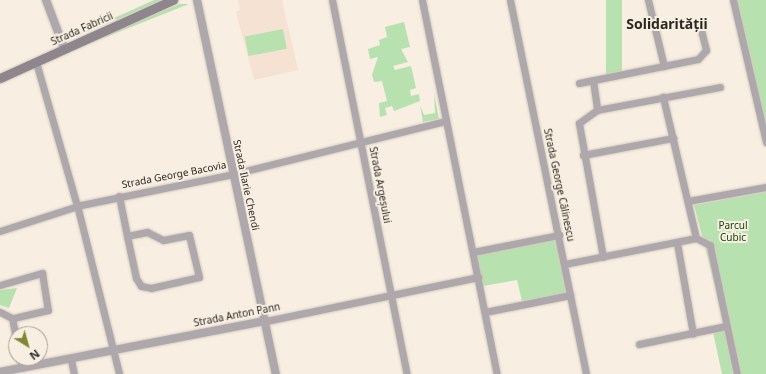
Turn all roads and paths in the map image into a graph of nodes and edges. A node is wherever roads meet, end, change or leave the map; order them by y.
1 (46, 0) edge
2 (172, 0) edge
3 (197, 0) edge
4 (332, 0) edge
5 (422, 0) edge
6 (510, 0) edge
7 (648, 0) edge
8 (733, 0) edge
9 (701, 30) dead end
10 (64, 48) junction
11 (36, 62) junction
12 (664, 66) junction
13 (0, 78) edge
14 (593, 80) junction
15 (579, 83) dead end
16 (720, 87) dead end
17 (663, 97) junction
18 (597, 110) junction
19 (446, 121) junction
20 (673, 138) junction
21 (361, 142) junction
22 (766, 142) edge
23 (584, 154) junction
24 (233, 174) junction
25 (766, 187) edge
26 (119, 196) junction
27 (688, 201) junction
28 (77, 206) junction
29 (0, 231) edge
30 (559, 235) junction
31 (127, 236) junction
32 (696, 238) junction
33 (677, 243) junction
34 (473, 252) junction
35 (603, 257) junction
36 (565, 264) junction
37 (478, 277) junction
38 (0, 284) edge
39 (391, 295) junction
40 (570, 295) junction
41 (0, 312) edge
42 (485, 312) junction
43 (12, 318) junction
44 (266, 321) junction
45 (14, 326) edge
46 (726, 326) junction
47 (693, 334) junction
48 (638, 344) dead end
49 (113, 349) junction
50 (70, 360) junction
51 (22, 368) joint
52 (0, 372) edge
53 (74, 374) edge
54 (119, 374) edge
55 (276, 374) edge
56 (407, 374) edge
57 (497, 374) edge
58 (586, 374) edge
59 (737, 374) edge

1 - 10 street
2 - 10 main road, Strada Fabricii
3 - 24 street, Strada Ilarie Chendi
4 - 21 street, Strada Argeșului
5 - 19 street
6 - 30 street, Strada George Călinescu
7 - 12 street
8 - 22 street
9 - 12 street
10 - 11 main road, Strada Fabricii
11 - 13 main road, Strada Fabricii
11 - 28 street
12 - 14 street
14 - 15 street
14 - 18 street
16 - 17 street
17 - 18 street
17 - 20 street
18 - 23 street
19 - 21 street, Strada George Bacovia
19 - 34 street
20 - 23 street
20 - 27 street
21 - 24 street, Strada George Bacovia
21 - 39 street, Strada Argeșului
23 - 35 street
24 - 26 street, Strada George Bacovia
24 - 44 street, Strada Ilarie Chendi
25 - 27 street
26 - 28 street, Strada George Bacovia
26 - 31 street
27 - 32 street
28 - 29 street, Strada George Bacovia
28 - 49 street
30 - 34 street
30 - 36 street, Strada George Călinescu
31 - 31 street
32 - 33 street
32 - 46 street
33 - 35 street
33 - 47 street
34 - 37 street
35 - 36 street
36 - 40 street, Strada George Călinescu
37 - 39 street, Strada Anton Pann
37 - 42 street
38 - 43 street
39 - 44 street, Strada Anton Pann
39 - 56 street, Strada Argeșului
40 - 42 street
40 - 58 street, Strada George Călinescu
41 - 43 street
42 - 57 street
43 - 45 street
44 - 49 street, Strada Anton Pann
44 - 55 street, Strada Ilarie Chendi
46 - 47 street
46 - 59 street
47 - 48 street
49 - 50 street, Strada Anton Pann
49 - 54 street
50 - 51 street, Strada Anton Pann
50 - 53 street
51 - 52 street, Strada Anton Pann

